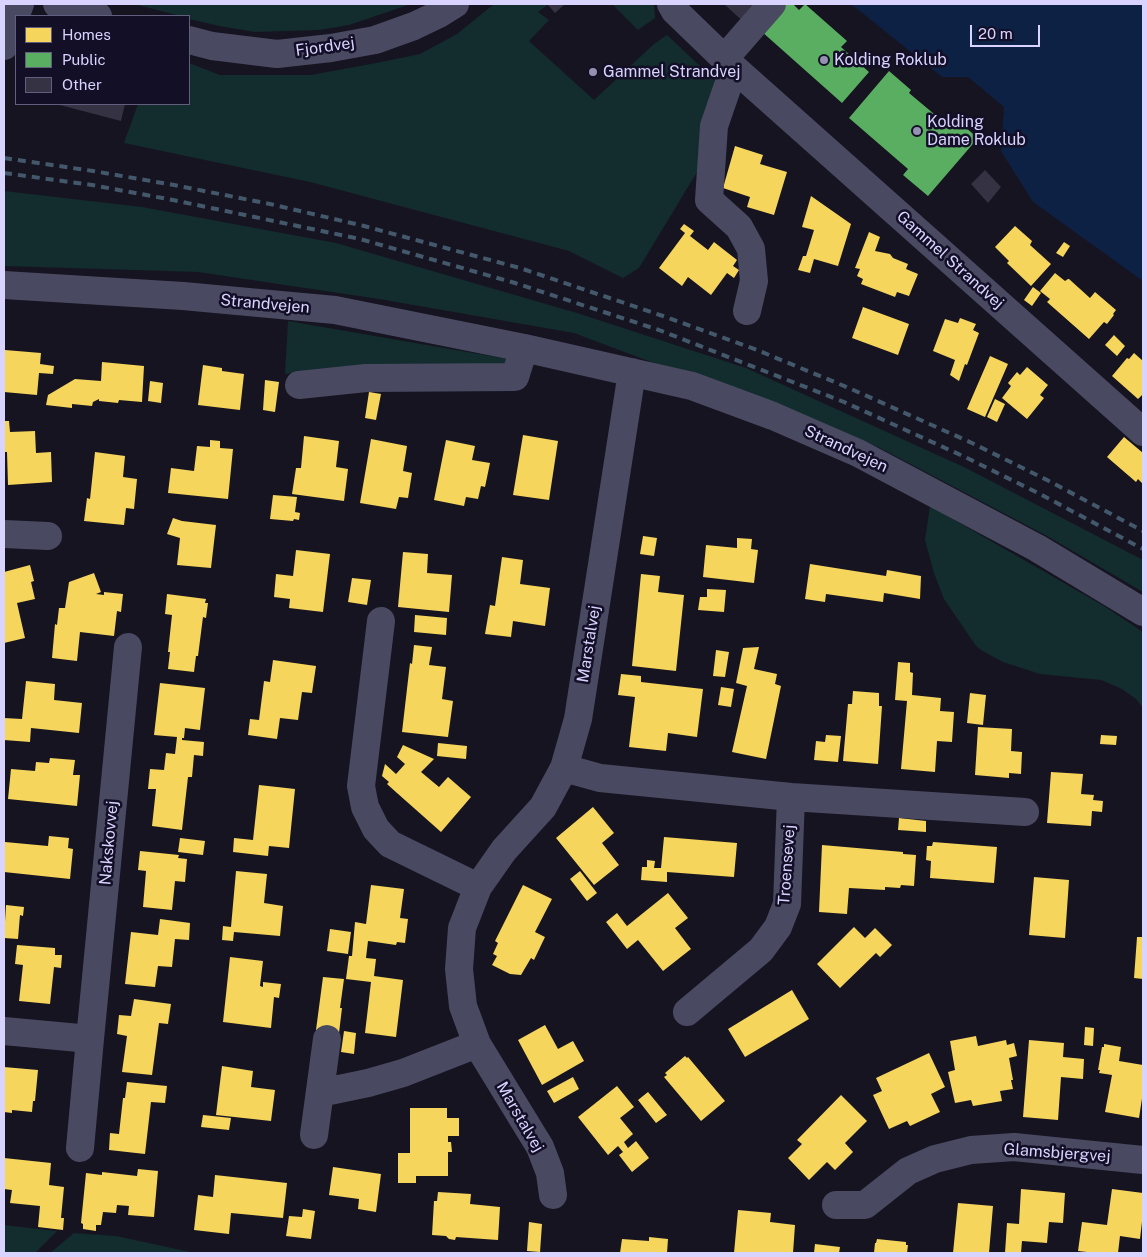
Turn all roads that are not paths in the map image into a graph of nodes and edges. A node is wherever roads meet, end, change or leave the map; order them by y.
1 (57, 4) edge
2 (455, 4) edge
3 (671, 4) edge
4 (772, 4) edge
5 (95, 15) edge
6 (15, 17) edge
7 (190, 40) edge
8 (4, 46) edge
9 (729, 64) junction
10 (4, 285) edge
11 (747, 312) dead end
12 (524, 348) junction
13 (632, 372) junction
14 (299, 385) dead end
15 (1143, 432) edge
16 (4, 534) edge
17 (48, 536) dead end
18 (1143, 612) edge
19 (381, 621) dead end
20 (128, 648) dead end
21 (564, 768) junction
22 (791, 797) junction
23 (1025, 812) dead end
24 (478, 888) junction
25 (686, 1012) dead end
26 (4, 1031) edge
27 (90, 1039) junction
28 (328, 1039) dead end
29 (477, 1044) junction
30 (320, 1093) junction
31 (314, 1135) dead end
32 (80, 1148) dead end
33 (1143, 1160) edge
34 (553, 1195) dead end
35 (836, 1205) dead end

1 - 5 street
2 - 7 street, Fjordvej
3 - 9 street, Gammel Strandvej
4 - 9 street
6 - 8 street
9 - 11 street
9 - 15 street, Gammel Strandvej
10 - 12 street, Strandvejen
12 - 13 street, Strandvejen
12 - 14 street
13 - 18 street, Strandvejen
13 - 21 street, Marstalvej
16 - 17 street
19 - 24 street
20 - 27 street, Nakskovvej
21 - 22 street
21 - 24 street, Marstalvej
22 - 23 street
22 - 25 street, Troensevej
24 - 29 street, Marstalvej
26 - 27 street
27 - 32 street, Nakskovvej
28 - 30 street
29 - 30 street
29 - 34 street, Marstalvej
30 - 31 street
33 - 35 street, Glamsbjergvej

